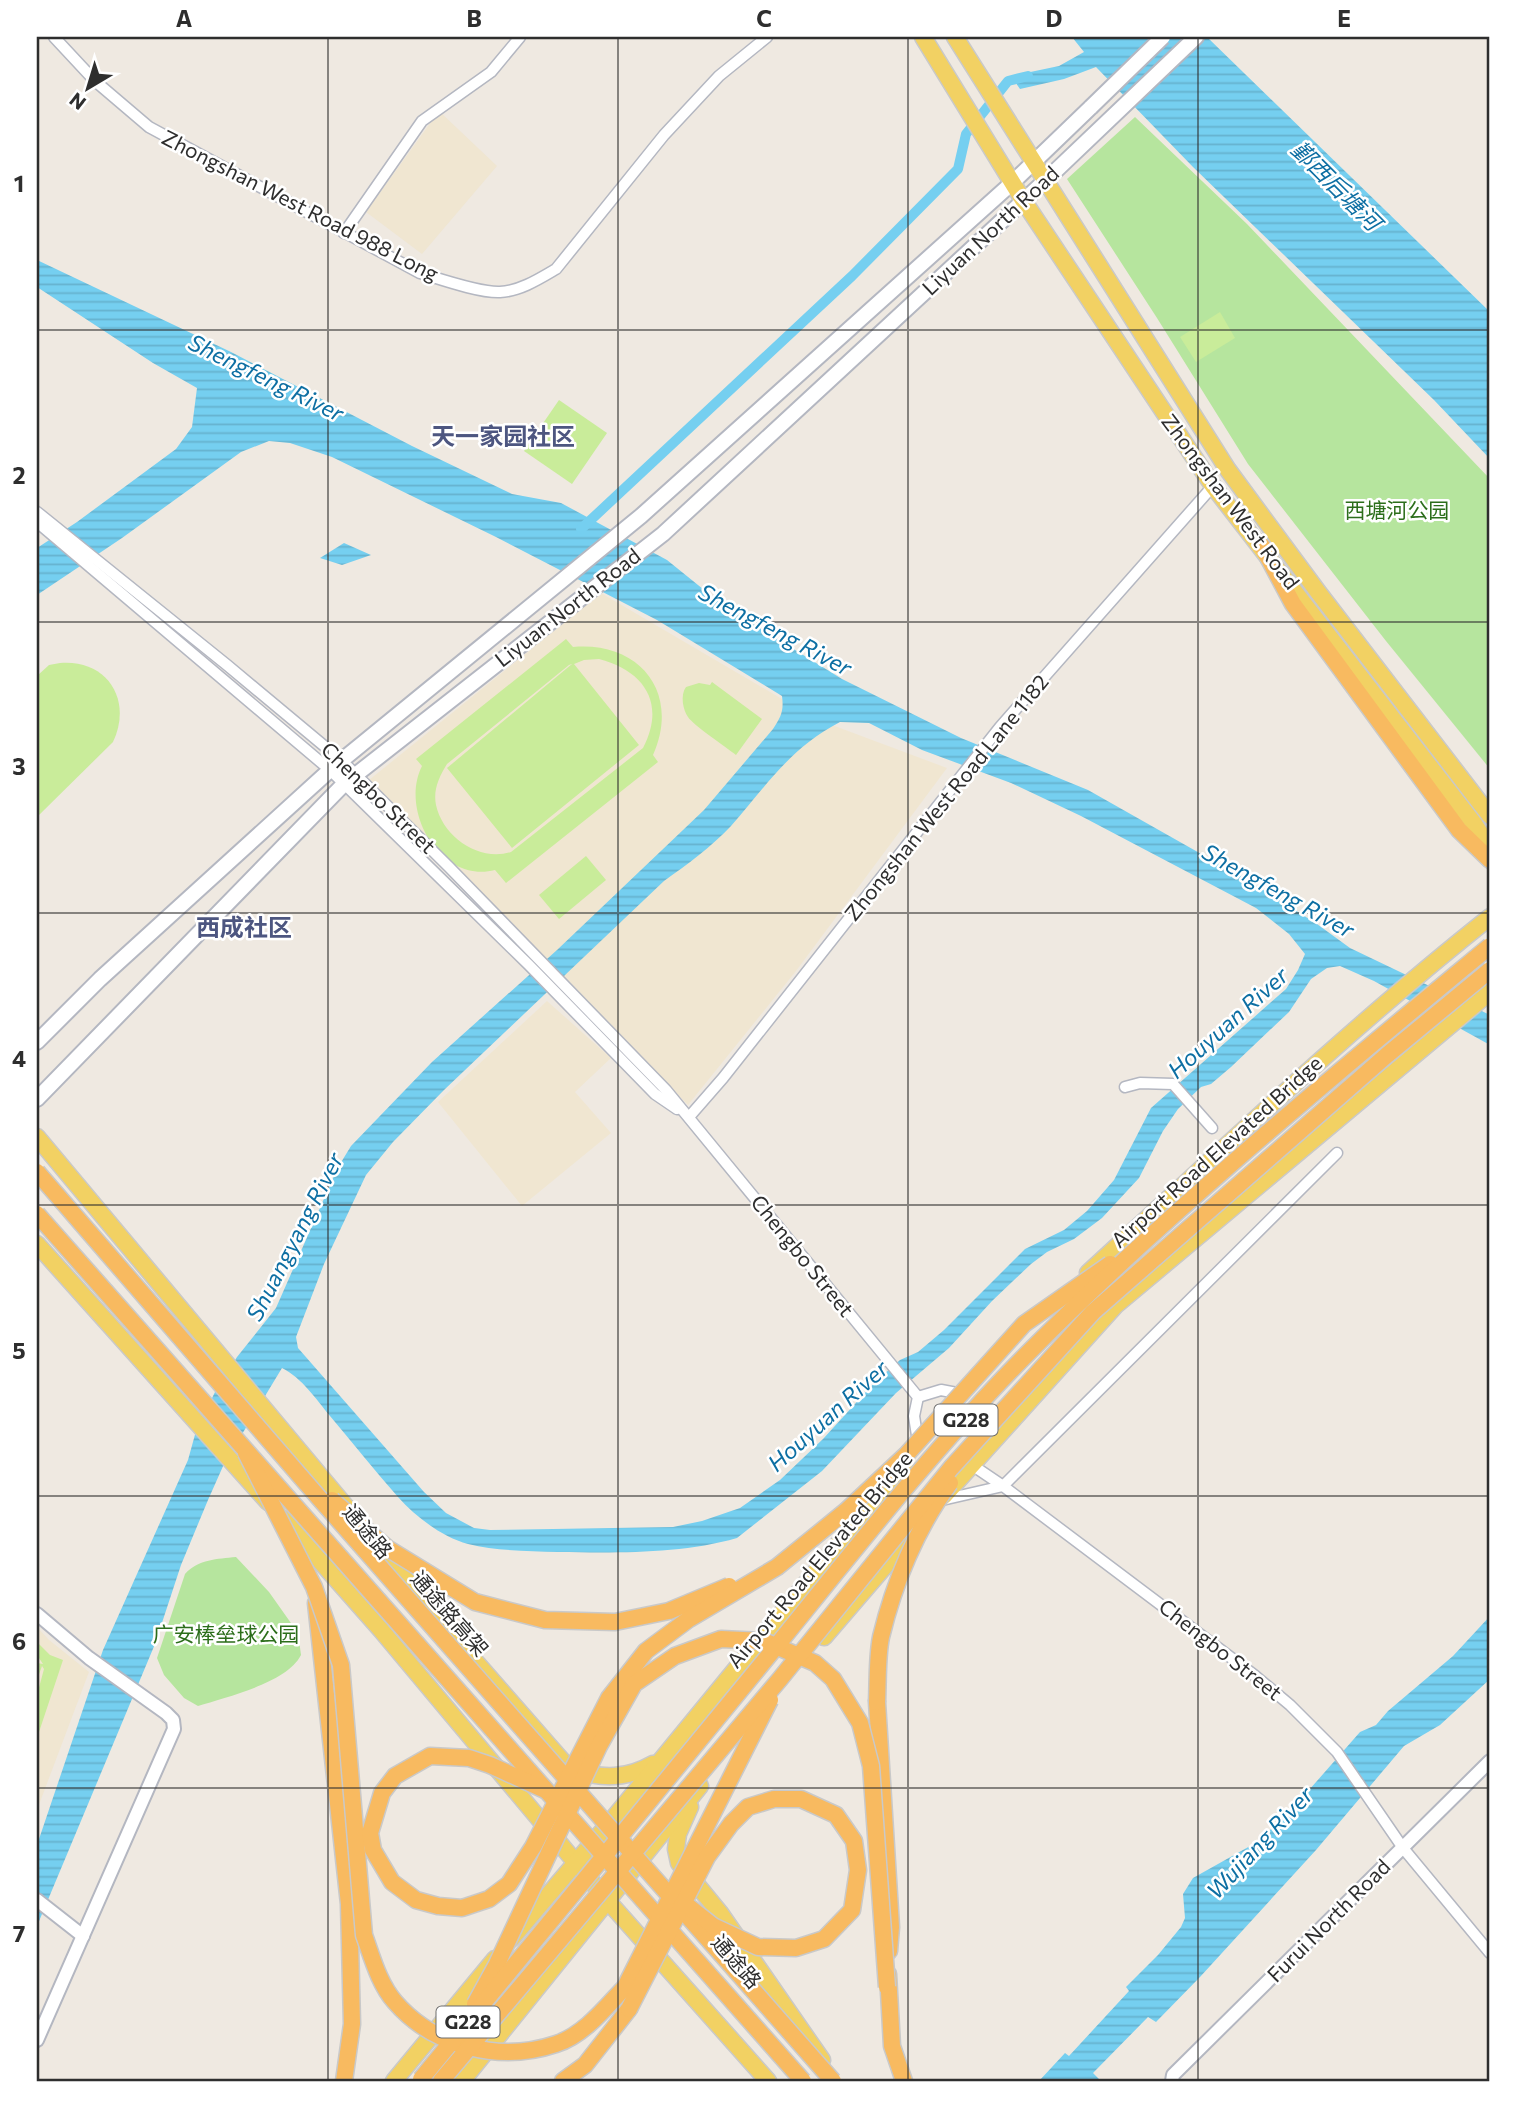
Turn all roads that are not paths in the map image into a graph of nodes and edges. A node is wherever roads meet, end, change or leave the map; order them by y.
1 (54, 37) edge
2 (520, 37) edge
3 (767, 37) edge
4 (923, 37) edge
5 (955, 37) edge
6 (1163, 37) edge
7 (1196, 37) edge
8 (1035, 162) junction
9 (1046, 180) junction
10 (1012, 183) junction
11 (1023, 200) junction
12 (345, 233) junction
13 (1213, 486) junction
14 (37, 512) edge
15 (43, 524) edge
16 (1262, 546) junction
17 (336, 765) junction
18 (350, 779) junction
19 (1490, 816) edge
20 (1490, 848) edge
21 (1490, 860) edge
22 (1490, 917) edge
23 (1490, 946) edge
24 (1490, 970) edge
25 (1489, 993) edge
26 (37, 1042) edge
27 (1125, 1087) dead end
28 (37, 1099) edge
29 (689, 1117) junction
30 (1212, 1128) dead end
31 (37, 1137) edge
32 (1338, 1153) dead end
33 (37, 1172) edge
34 (37, 1214) edge
35 (1155, 1232) junction
36 (37, 1244) edge
37 (966, 1394) junction
38 (917, 1396) junction
39 (1013, 1399) junction
40 (919, 1446) junction
41 (246, 1453) junction
42 (972, 1465) junction
43 (1003, 1486) junction
44 (311, 1489) junction
45 (940, 1501) junction
46 (777, 1567) junction
47 (314, 1587) junction
48 (37, 1614) edge
49 (780, 1679) junction
50 (661, 1759) junction
51 (1490, 1761) edge
52 (568, 1768) junction
53 (701, 1784) junction
54 (545, 1790) junction
55 (612, 1820) junction
56 (1404, 1848) junction
57 (643, 1856) junction
58 (576, 1862) junction
59 (652, 1876) junction
60 (37, 1900) edge
61 (607, 1900) junction
62 (83, 1936) junction
63 (1490, 1953) edge
64 (887, 1987) junction
65 (466, 2025) junction
66 (37, 2040) edge
67 (826, 2065) junction
68 (344, 2081) edge
69 (394, 2081) edge
70 (419, 2081) edge
71 (441, 2081) edge
72 (462, 2081) edge
73 (563, 2081) edge
74 (768, 2081) edge
75 (803, 2081) edge
76 (833, 2081) edge
77 (839, 2081) edge
78 (904, 2081) edge
79 (1172, 2081) edge

1 - 12 street, Zhongshan West Road 988 Long
2 - 12 street
3 - 12 street, Zhongshan West Road 988 Long
4 - 10 main road, Zhongshan West Road
5 - 8 main road, Zhongshan West Road
6 - 8 main road, Liyuan North Road, bridge
7 - 9 main road, Liyuan North Road
8 - 9 main road, Zhongshan West Road
8 - 10 main road, Liyuan North Road
9 - 11 main road, Liyuan North Road
9 - 19 main road, Zhongshan West Road
10 - 11 main road, Zhongshan West Road
10 - 17 main road, Liyuan North Road
11 - 13 main road, Zhongshan West Road
11 - 18 main road, Liyuan North Road
13 - 16 main road, Zhongshan West Road
13 - 29 street, Zhongshan West Road Lane 1182
14 - 15 street, Chengbo Street
15 - 17 street, Chengbo Street
16 - 20 main road, Zhongshan West Road
16 - 21 highway
17 - 18 street, Chengbo Street
17 - 26 main road, Liyuan North Road
18 - 28 main road, Liyuan North Road
18 - 29 street, Chengbo Street
22 - 37 main road
23 - 35 highway, Airport Road Elevated Bridge / G228, bridge
24 - 39 highway, Airport Road Elevated Bridge / G228, bridge
25 - 42 main road
27 - 30 street
29 - 38 street, Chengbo Street
31 - 52 main road, 通途路
32 - 43 street
33 - 44 highway, 通途路高架, bridge
34 - 41 highway, bridge
35 - 46 highway, bridge
35 - 65 highway, Airport Road Elevated Bridge / G228, bridge
36 - 58 main road
37 - 38 street
37 - 40 main road
38 - 40 street
39 - 49 highway, Airport Road Elevated Bridge / G228, bridge
39 - 64 highway, bridge
40 - 50 main road
41 - 47 highway, bridge
41 - 54 highway, bridge
42 - 43 street, Chengbo Street
42 - 45 main road
43 - 45 street
43 - 56 street, Chengbo Street
44 - 46 highway, bridge
44 - 59 highway, 通途路高架, bridge
45 - 53 main road
46 - 54 highway, bridge
47 - 49 highway, bridge
47 - 68 highway, bridge
48 - 62 street
49 - 71 highway, Airport Road Elevated Bridge / G228, bridge
50 - 52 main road
50 - 55 main road
51 - 56 street, Furui North Road
52 - 55 main road, 通途路
53 - 57 main road
53 - 67 main road
54 - 75 highway, bridge
55 - 57 main road, 通途路
55 - 58 main road
56 - 63 street, Chengbo Street
56 - 79 street, Furui North Road
57 - 61 main road
57 - 67 main road, 通途路
58 - 61 main road
58 - 69 main road
59 - 73 highway, bridge
59 - 76 highway, 通途路高架, bridge
60 - 62 street
61 - 72 main road
61 - 74 main road
62 - 66 street
64 - 65 highway, bridge
64 - 78 highway
65 - 70 highway, Airport Road Elevated Bridge / G228, bridge
67 - 77 main road, 通途路

